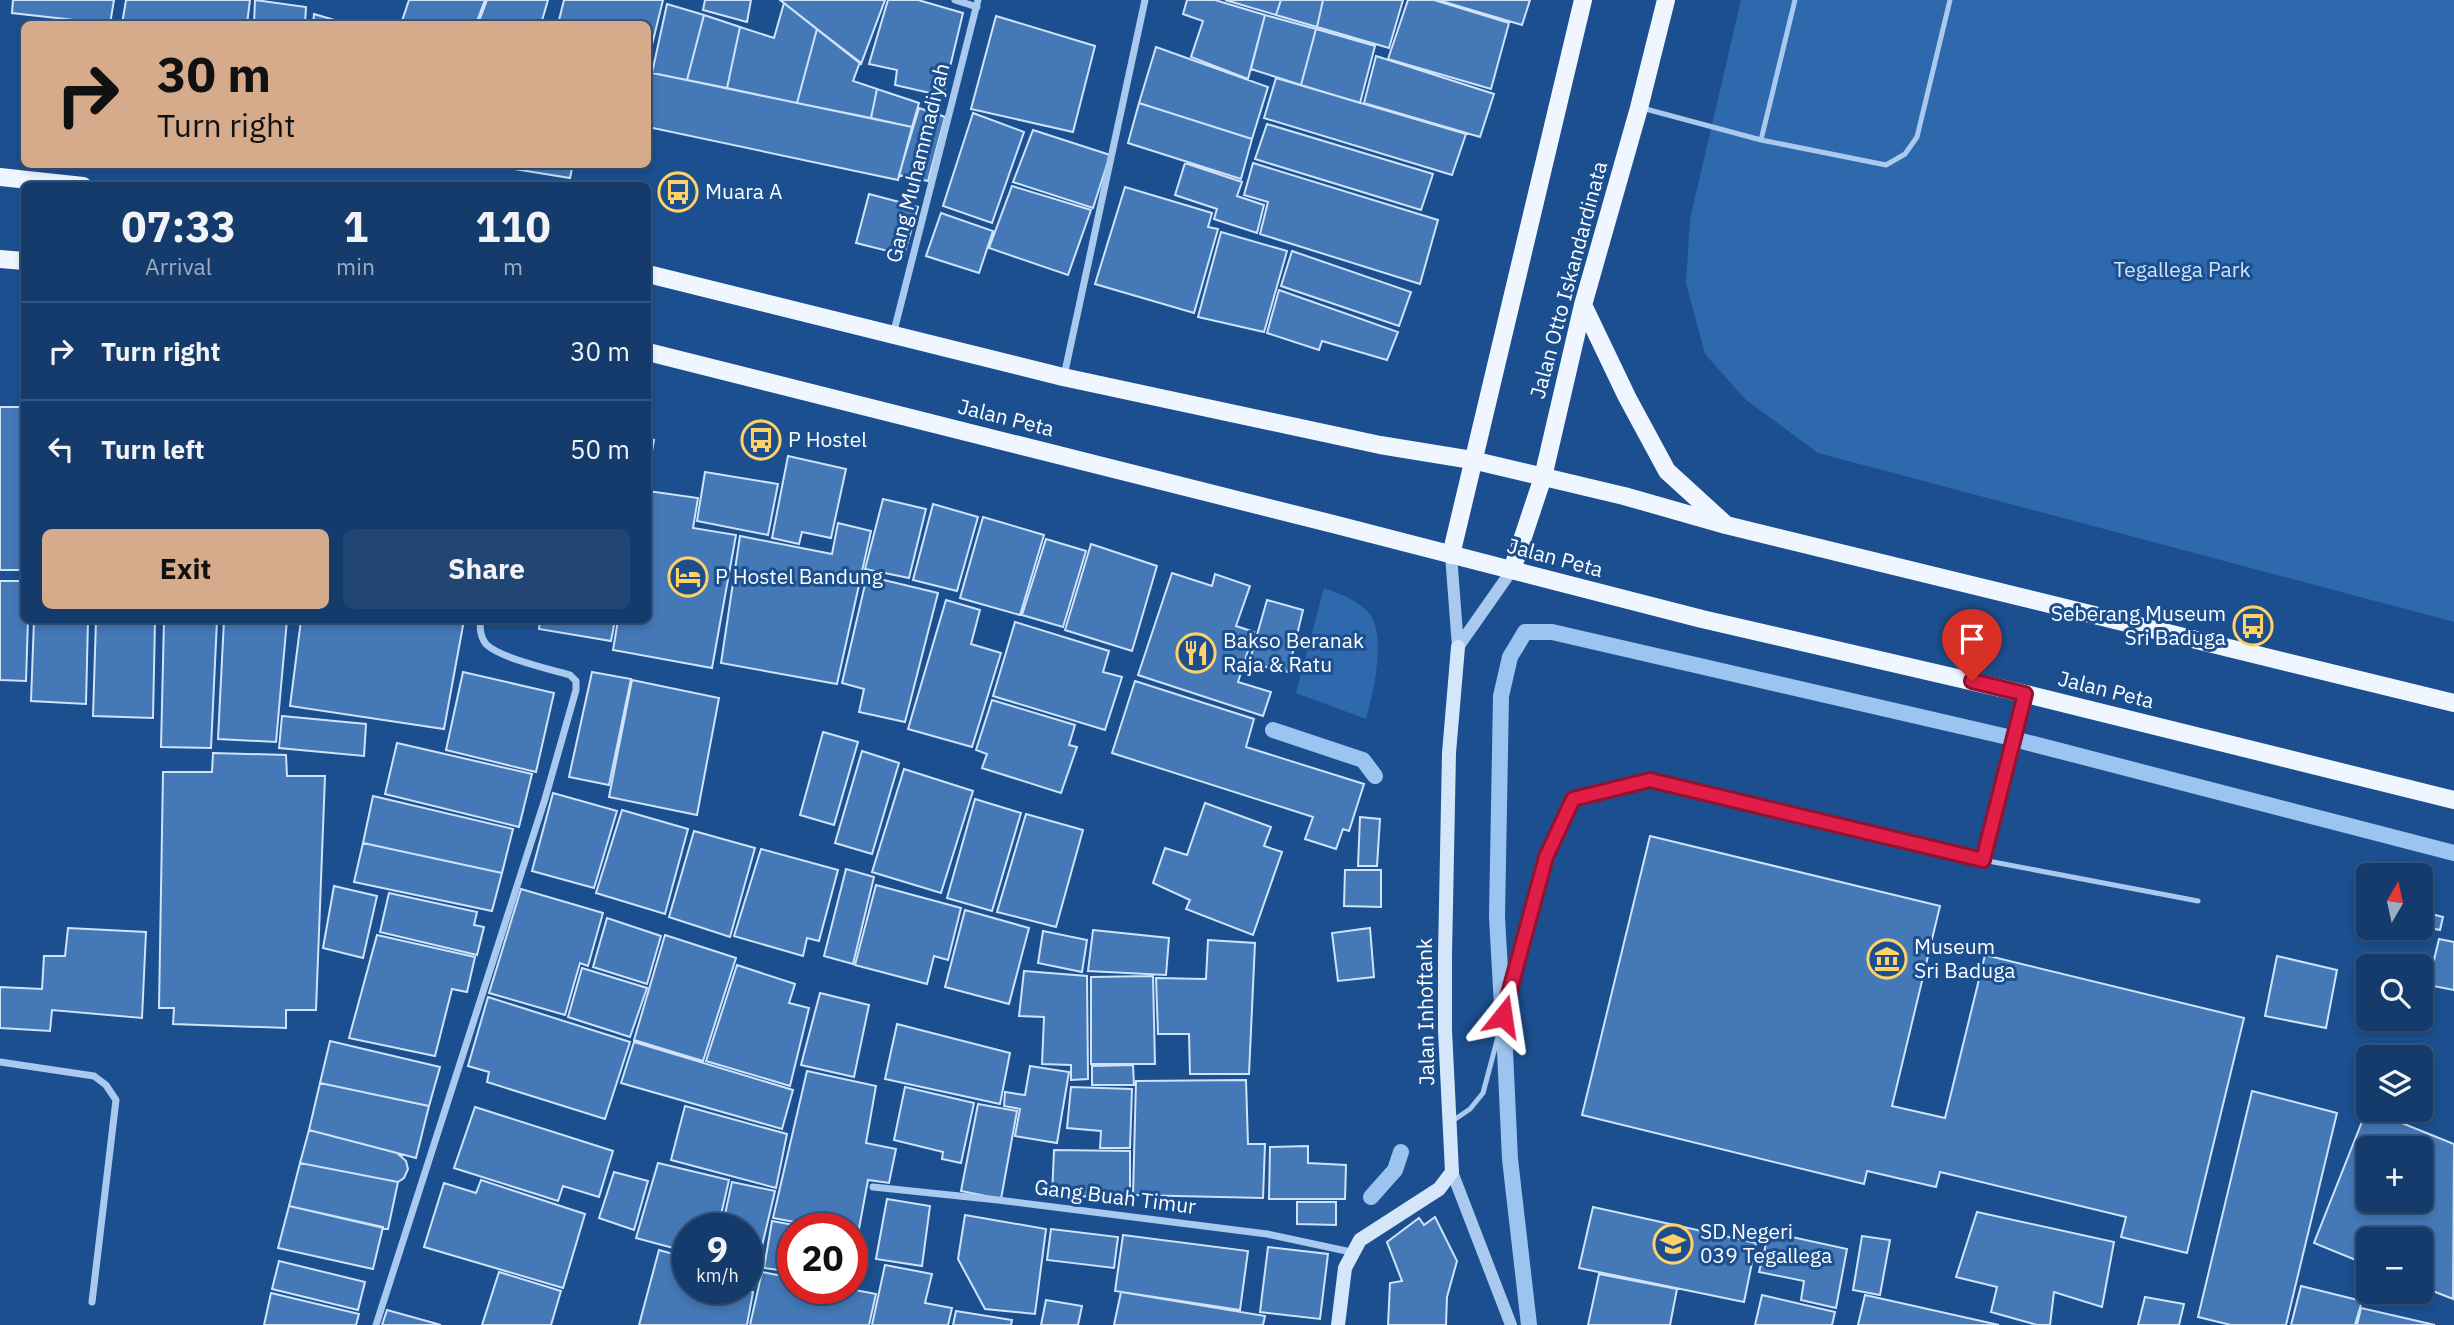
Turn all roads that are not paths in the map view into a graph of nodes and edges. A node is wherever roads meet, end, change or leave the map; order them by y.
1 (955, 0) edge
2 (1145, 0) edge
3 (1583, 0) edge
4 (1666, 0) edge
5 (1795, 0) edge
6 (1950, 0) edge
7 (978, 4) edge
8 (1639, 108) junction
9 (1761, 140) junction
10 (0, 177) edge
11 (46, 182) edge
12 (0, 259) edge
13 (21, 261) edge
14 (651, 275) edge
15 (1583, 305) junction
16 (893, 335) junction
17 (651, 353) edge
18 (1063, 377) junction
19 (1472, 460) junction
20 (1543, 477) junction
21 (1726, 525) junction
22 (1451, 555) junction
23 (1512, 570) junction
24 (481, 623) edge
25 (1458, 647) junction
26 (2025, 694) junction
27 (2454, 703) edge
28 (2454, 800) edge
29 (1983, 860) junction
30 (2198, 901) dead end
31 (0, 1062) edge
32 (1451, 1122) junction
33 (1452, 1172) junction
34 (873, 1187) dead end
35 (1351, 1252) junction
36 (92, 1302) dead end
37 (376, 1325) edge
38 (1338, 1325) edge
39 (1511, 1325) edge

1 - 7 street
2 - 18 street
3 - 19 main road
4 - 8 main road, Jalan Otto Iskandardinata
5 - 9 lane
6 - 9 lane
7 - 16 street, Gang Muhammadiyah
8 - 9 lane
8 - 15 main road, Jalan Otto Iskandardinata
10 - 11 main road
12 - 13 main road
14 - 16 main road
15 - 20 main road, Jalan Otto Iskandardinata
15 - 21 main road
16 - 18 main road
17 - 22 main road, Jalan Peta
18 - 19 main road
19 - 20 main road
19 - 22 main road
20 - 21 main road
20 - 23 main road, Jalan Otto Iskandardinata
21 - 27 main road
22 - 23 main road, Jalan Peta
22 - 25 street, Jalan Inhoftank
23 - 25 street, Jalan Inhoftank
23 - 26 main road, Jalan Peta
24 - 37 street
25 - 32 main road, Jalan Inhoftank
26 - 28 main road, Jalan Peta
26 - 29 lane
29 - 30 lane
29 - 32 lane
31 - 36 street
32 - 33 main road, Jalan Inhoftank
33 - 35 main road
33 - 39 street
34 - 35 street, Gang Buah Timur
35 - 38 main road

